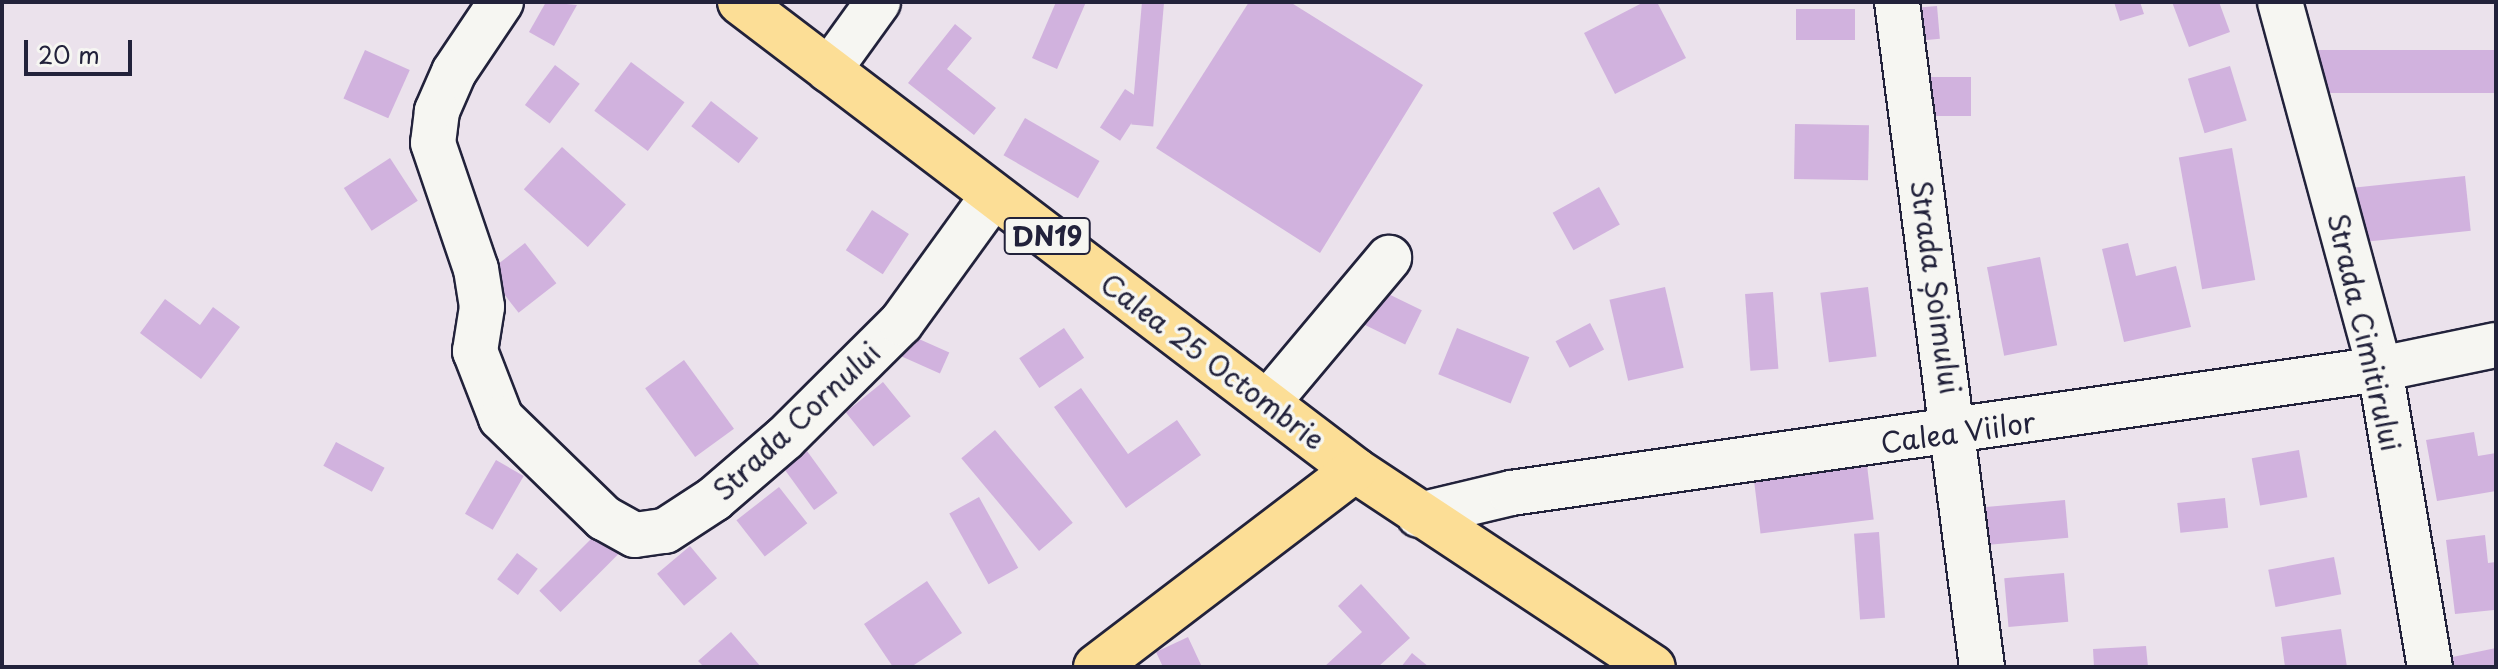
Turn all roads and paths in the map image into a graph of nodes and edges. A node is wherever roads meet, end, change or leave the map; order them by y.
1 (501, 2) edge
2 (740, 2) edge
3 (878, 2) edge
4 (1897, 2) edge
5 (2280, 2) edge
6 (829, 70) junction
7 (993, 196) junction
8 (1389, 258) dead end
9 (2496, 345) edge
10 (2380, 369) junction
11 (1269, 401) junction
12 (1956, 433) junction
13 (1355, 470) junction
14 (1419, 515) junction
15 (1634, 662) edge
16 (1096, 667) edge
17 (1982, 667) edge
18 (2430, 667) edge

1 - 7 street, Strada Cornului
2 - 6 main road, Calea 25 Octombrie / DN19
3 - 6 street
4 - 12 street, Strada Șoimului
5 - 10 street, Strada Cimitirului
6 - 7 main road, Calea 25 Octombrie / DN19
7 - 11 main road, Calea 25 Octombrie / DN19
8 - 11 street
9 - 10 street, Calea Viilor
10 - 12 street, Calea Viilor
10 - 18 street, Strada Cimitirului
11 - 13 main road, Calea 25 Octombrie / DN19
12 - 14 street, Calea Viilor
12 - 17 street, Strada Șoimului
13 - 14 main road, Calea 25 Octombrie / DN19
13 - 16 main road
14 - 15 main road, DN19

